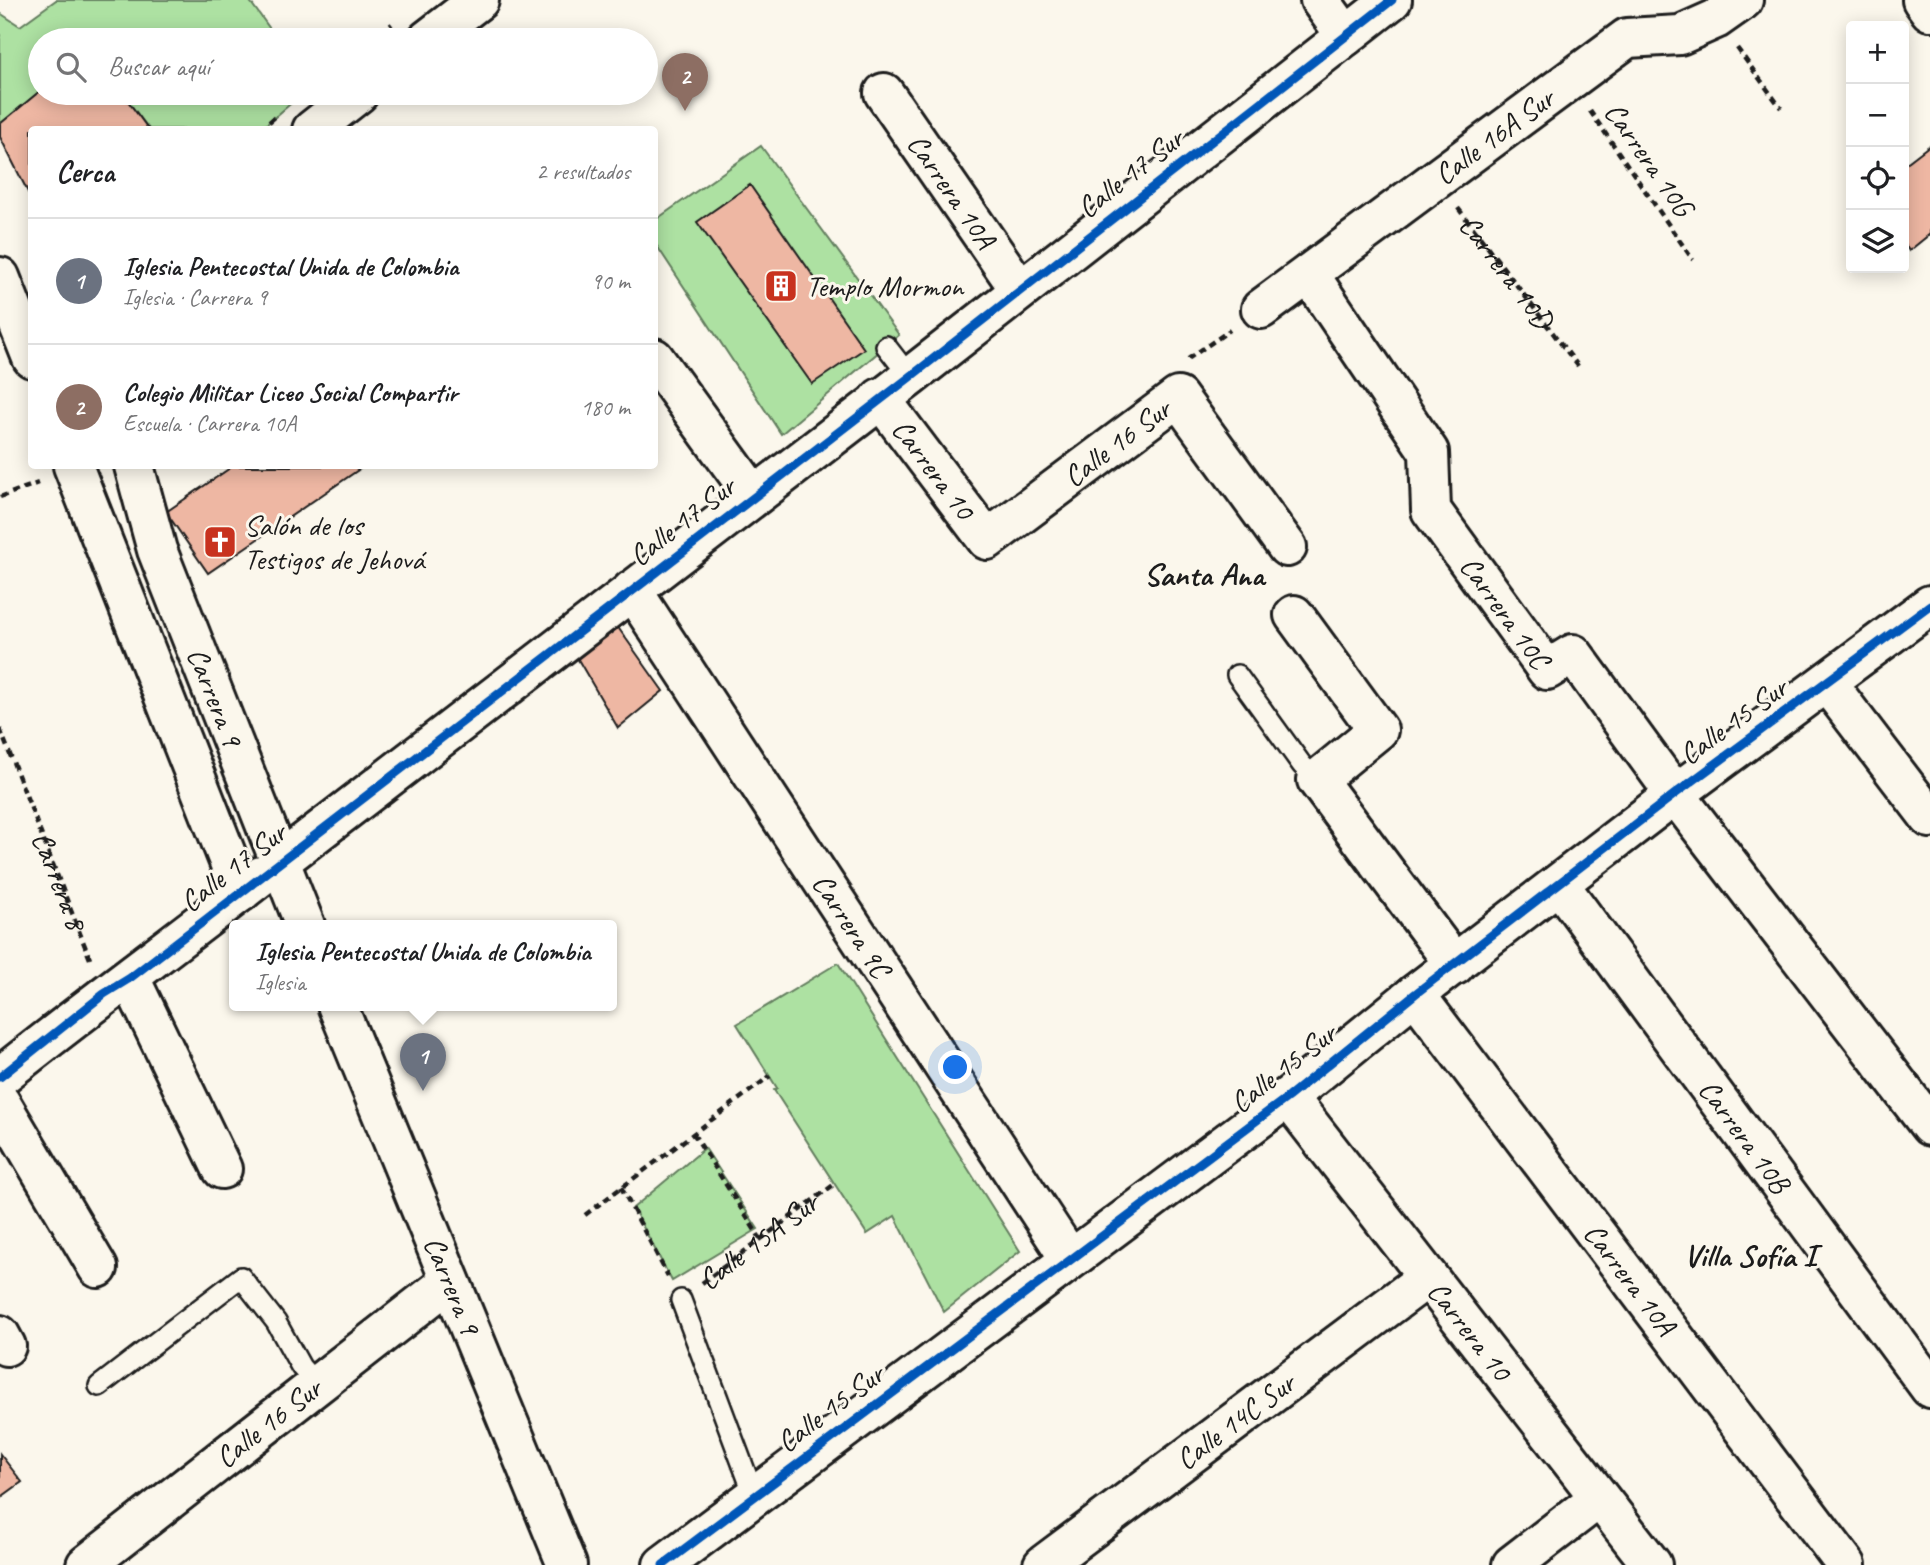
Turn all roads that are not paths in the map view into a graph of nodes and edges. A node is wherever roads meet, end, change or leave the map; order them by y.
1 (479, 0) edge
2 (1320, 0) edge
3 (1392, 0) edge
4 (1922, 0) edge
5 (1730, 10) edge
6 (1930, 11) edge
7 (443, 28) edge
8 (1346, 36) junction
9 (884, 93) dead end
10 (344, 105) edge
11 (317, 126) edge
12 (1309, 274) junction
13 (0, 277) edge
14 (1020, 290) junction
15 (1261, 309) road end
16 (886, 346) dead end
17 (28, 348) edge
18 (658, 364) edge
19 (895, 387) junction
20 (74, 469) edge
21 (135, 469) edge
22 (754, 496) junction
23 (987, 540) joint
24 (1287, 547) dead end
25 (632, 590) junction
26 (1930, 605) edge
27 (1294, 614) dead end
28 (1237, 675) dead end
29 (1827, 683) junction
30 (1317, 780) junction
31 (1675, 794) junction
32 (1930, 818) edge
33 (279, 862) junction
34 (1559, 884) junction
35 (241, 892) junction
36 (303, 920) edge
37 (1455, 965) junction
38 (117, 986) junction
39 (1415, 994) junction
40 (339, 1011) edge
41 (0, 1077) edge
42 (1288, 1097) junction
43 (0, 1102) edge
44 (1930, 1126) edge
45 (222, 1169) dead end
46 (1070, 1259) junction
47 (98, 1268) dead end
48 (1428, 1277) junction
49 (449, 1282) junction
50 (681, 1300) road end
51 (317, 1385) junction
52 (99, 1386) dead end
53 (1930, 1388) edge
54 (754, 1495) junction
55 (1600, 1498) junction
56 (86, 1565) edge
57 (567, 1565) edge
58 (663, 1565) edge
59 (1043, 1565) edge
60 (1512, 1565) edge
61 (1652, 1565) edge
62 (1846, 1565) edge

1 - 7 street
2 - 8 street
3 - 8 street, Calle 17 Sur
4 - 6 street
5 - 12 street, Calle 16A Sur
8 - 14 street, Calle 17 Sur
9 - 14 street, Carrera 10A
10 - 11 street
12 - 15 street, Calle 16A Sur
12 - 31 street, Carrera 10C
13 - 17 street
14 - 19 street, Calle 17 Sur
16 - 19 lane
18 - 22 street
19 - 22 street, Calle 17 Sur
19 - 23 street, Carrera 10
20 - 35 street, Carrera 9
21 - 33 street, Carrera 9
22 - 25 street, Calle 17 Sur
23 - 24 street, Calle 16 Sur
25 - 33 street, Calle 17 Sur
25 - 46 street, Carrera 9C
26 - 29 street, Calle 15 Sur
27 - 30 street
28 - 30 lane
29 - 31 street, Calle 15 Sur
29 - 32 street
30 - 37 street
31 - 34 street, Calle 15 Sur
31 - 44 street, Carrera 10C
33 - 35 street, Calle 17 Sur
33 - 36 street, Carrera 9
34 - 37 street, Calle 15 Sur
34 - 53 street, Carrera 10B
35 - 38 street, Calle 17 Sur
37 - 39 street, Calle 15 Sur
38 - 41 street, Calle 17 Sur
38 - 45 street
39 - 42 street, Calle 15 Sur
39 - 62 street, Carrera 10A
40 - 49 street, Carrera 9
42 - 46 street, Calle 15 Sur
42 - 48 street, Carrera 10
43 - 47 street
46 - 54 street, Calle 15 Sur
48 - 55 street, Carrera 10
48 - 59 street, Calle 14C Sur
49 - 51 street, Calle 16 Sur
49 - 57 street, Carrera 9
50 - 54 lane
51 - 52 lane
51 - 56 street, Calle 16 Sur
54 - 58 street, Calle 15 Sur
55 - 60 street
55 - 61 street, Carrera 10

